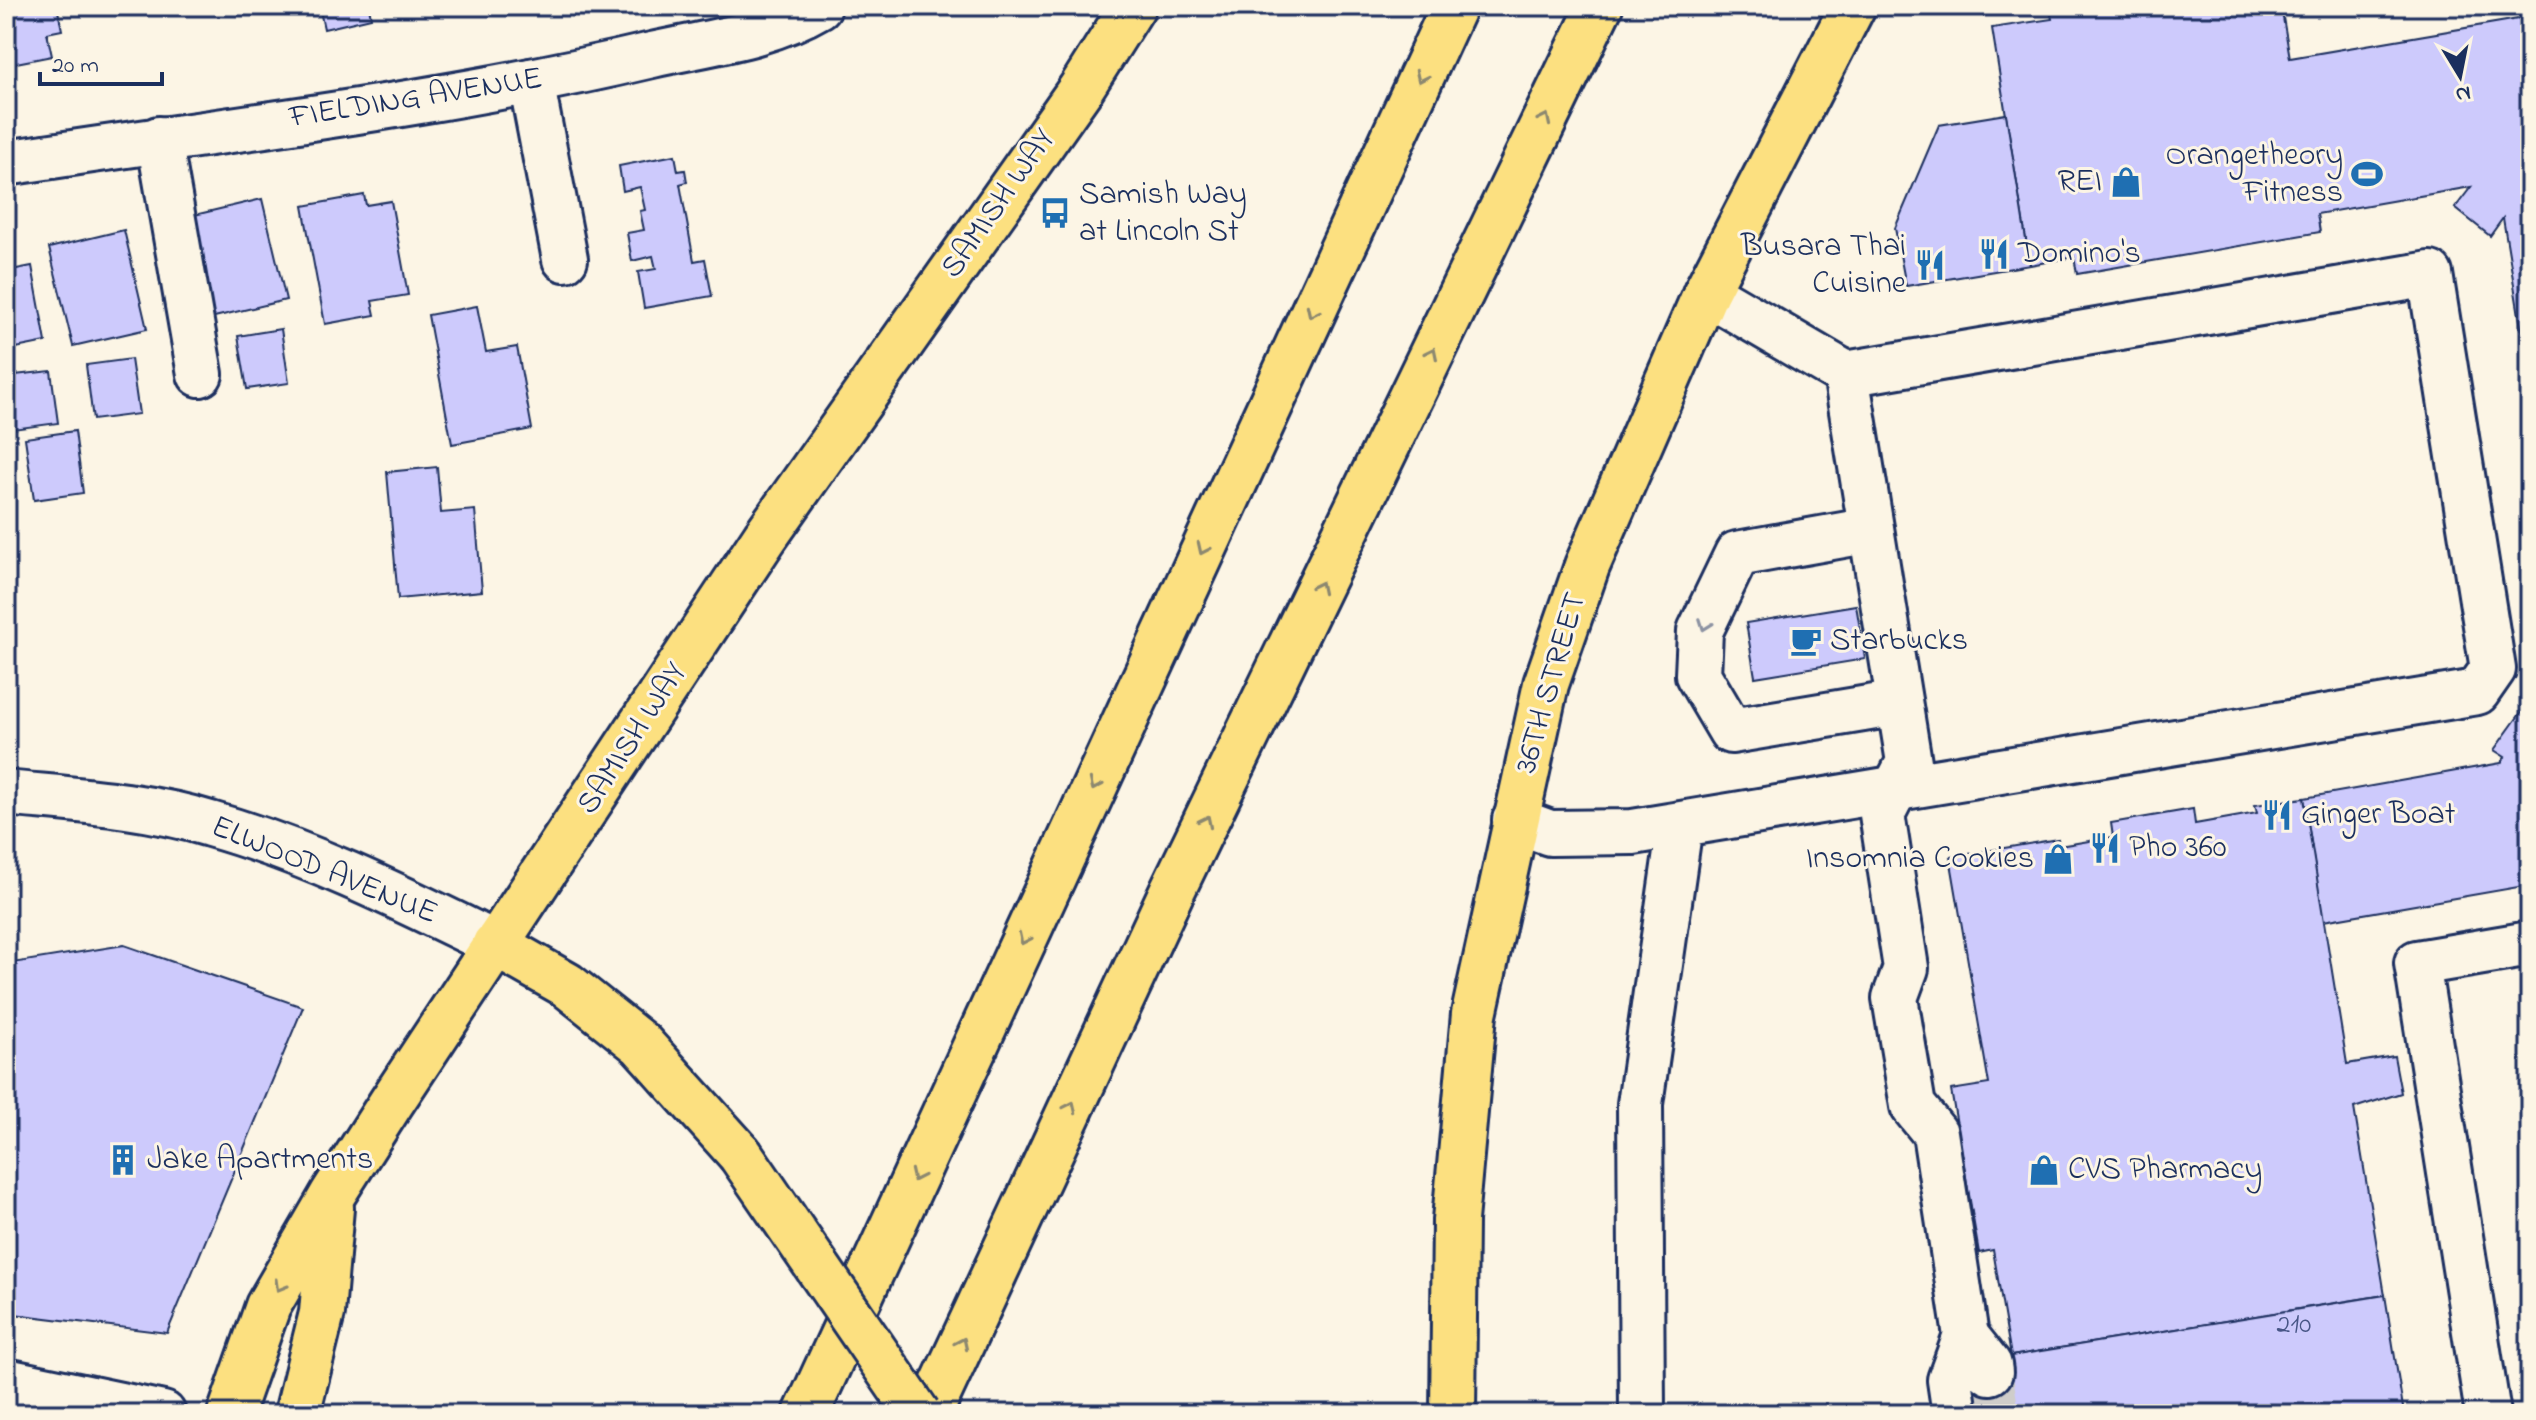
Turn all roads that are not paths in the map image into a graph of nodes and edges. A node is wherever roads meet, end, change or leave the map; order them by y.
1 (819, 6) edge
2 (1133, 6) edge
3 (1454, 6) edge
4 (1600, 6) edge
5 (1853, 6) edge
6 (531, 81) junction
7 (159, 139) junction
8 (6, 163) edge
9 (565, 259) dead end
10 (1706, 292) junction
11 (200, 374) dead end
12 (1846, 374) junction
13 (1871, 530) junction
14 (1899, 703) junction
15 (1894, 789) junction
16 (6, 793) edge
17 (1515, 820) junction
18 (1680, 825) junction
19 (495, 944) junction
20 (2530, 944) edge
21 (333, 1194) junction
22 (1966, 1336) junction
23 (1990, 1372) tunnel mouth
24 (6, 1381) edge
25 (163, 1414) edge
26 (230, 1414) edge
27 (297, 1414) edge
28 (806, 1414) edge
29 (918, 1414) edge
30 (929, 1414) edge
31 (1453, 1414) edge
32 (1463, 1414) edge
33 (1642, 1414) edge
34 (1955, 1414) edge
35 (2488, 1414) edge

1 - 6 street, FIELDING AVENUE
2 - 19 main road, SAMISH WAY
3 -> 28 main road
30 -> 4 main road
5 - 10 main road, 36TH STREET
6 - 7 street, FIELDING AVENUE
6 - 9 street
7 - 8 street, FIELDING AVENUE
7 - 11 street
10 - 12 street
10 - 17 main road, 36TH STREET
12 - 13 street
12 - 15 street
13 - 14 street
13 -> 14 street
14 - 15 street
15 - 18 street
15 - 22 street
16 - 19 street, ELWOOD AVENUE
17 - 18 street
17 - 31 main road, 36TH STREET
18 - 33 street
19 - 21 main road, SAMISH WAY
19 - 29 main road, bridge
20 - 35 street
21 -> 26 main road, SAMISH WAY
21 - 27 main road
22 - 23 street
22 - 34 street
24 - 25 street
31 - 32 street

